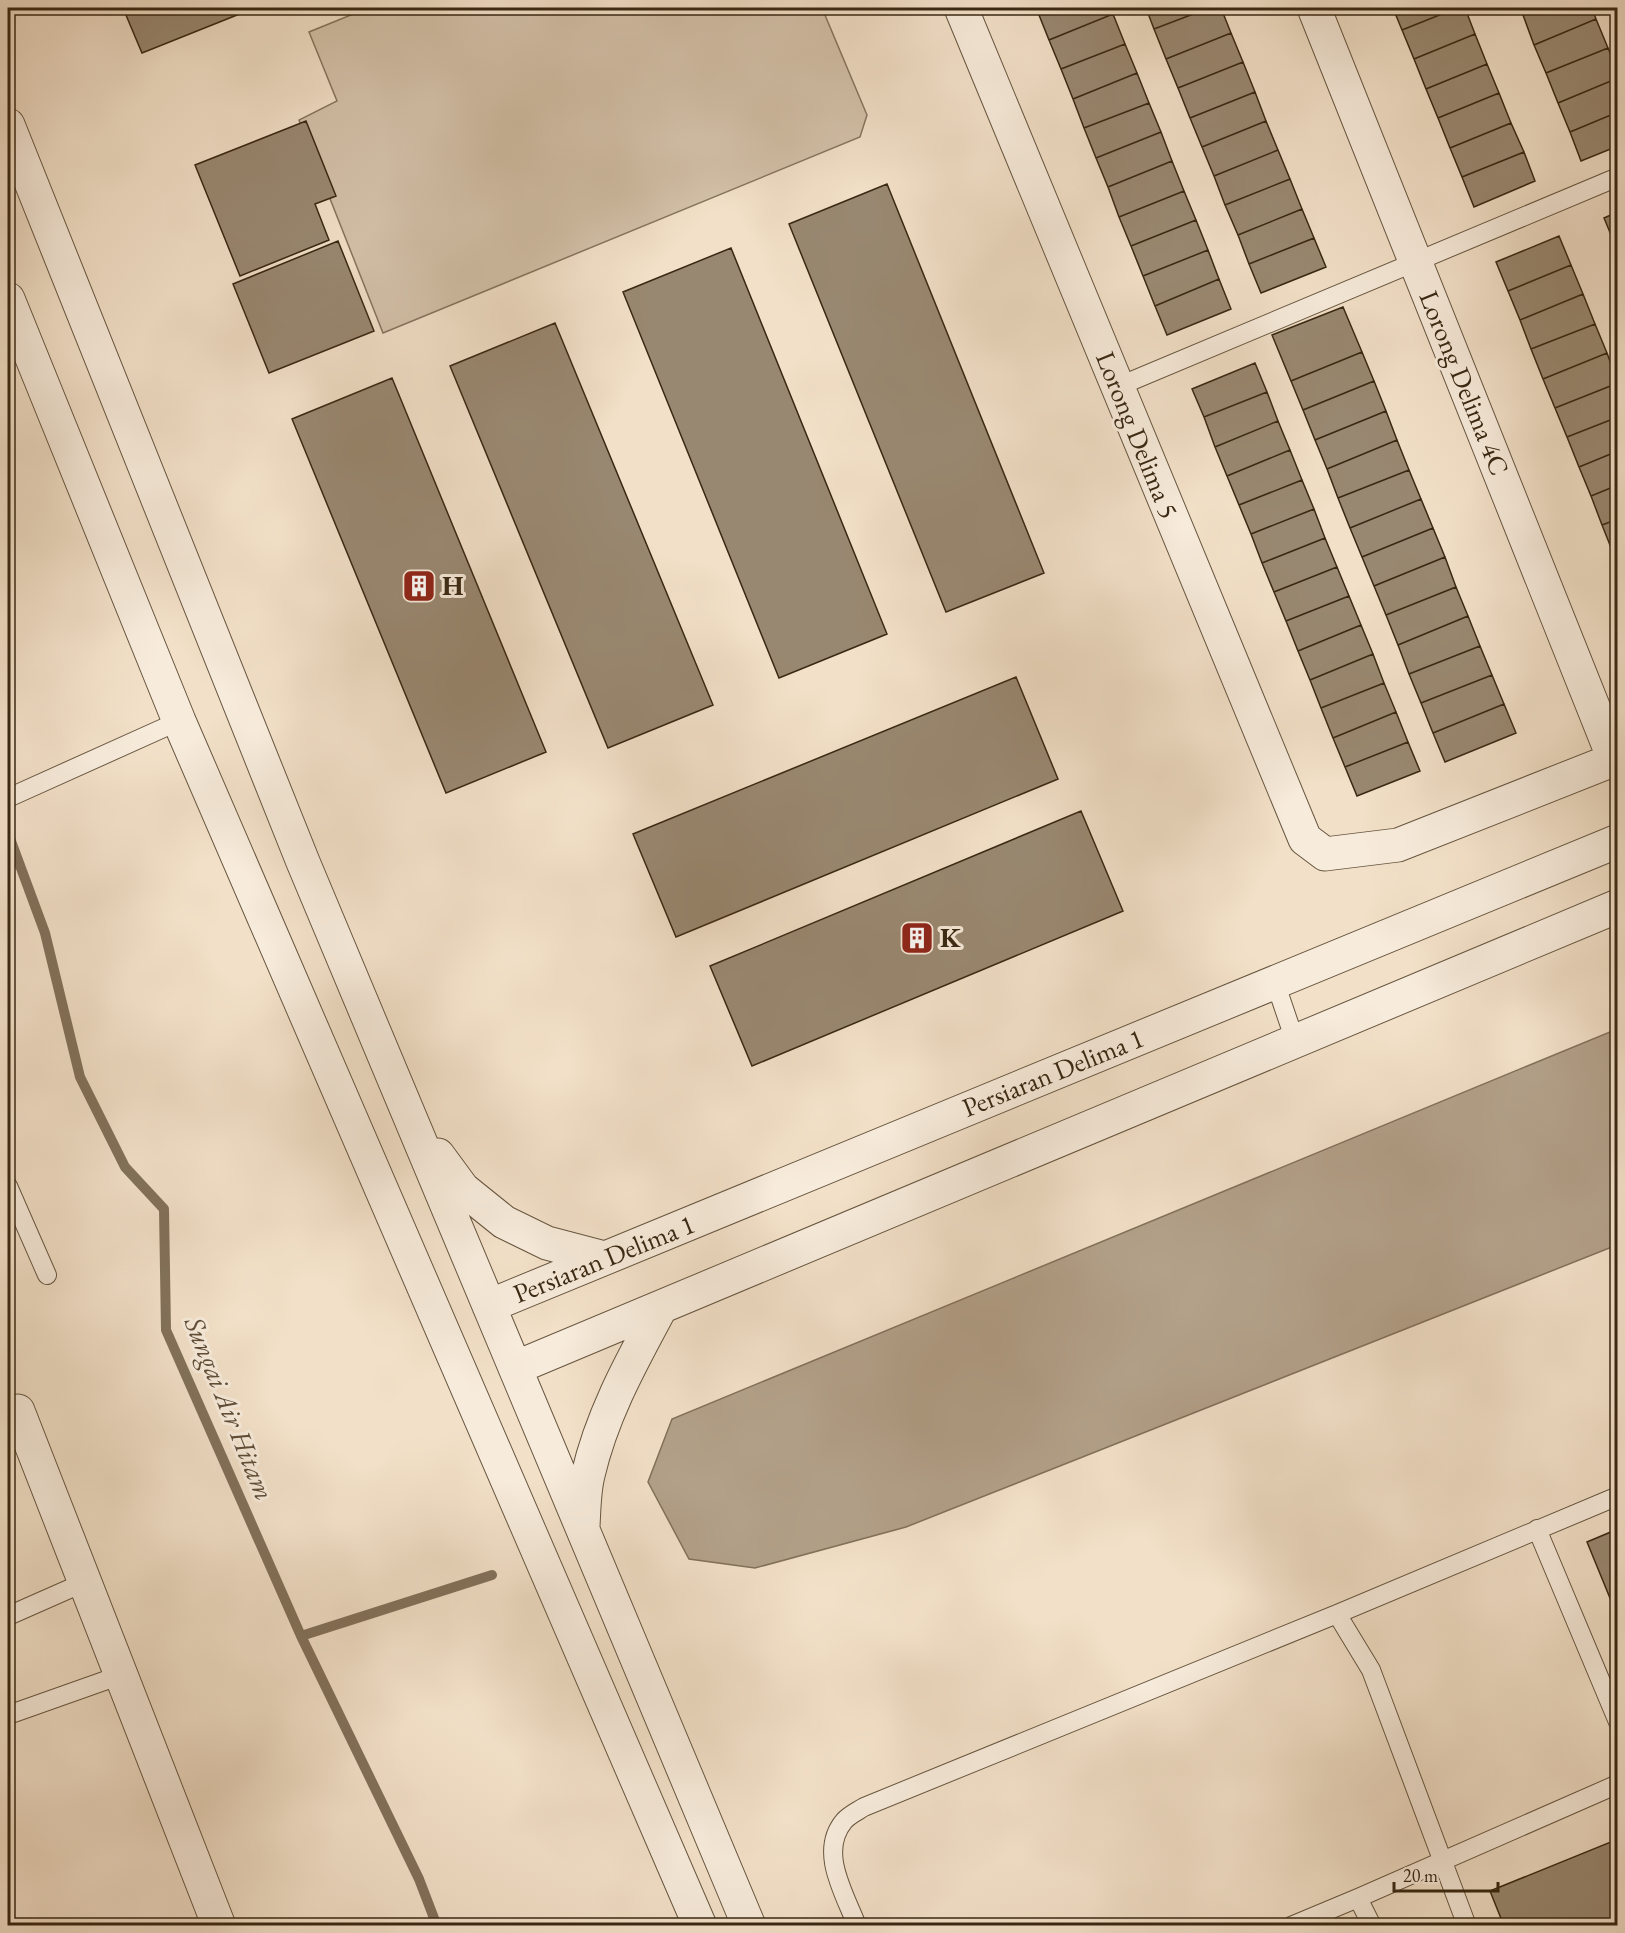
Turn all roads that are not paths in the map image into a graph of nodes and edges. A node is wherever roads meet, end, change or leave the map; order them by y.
1 (961, 8) edge
2 (1314, 8) edge
3 (8, 125) edge
4 (1617, 177) edge
5 (1416, 262) junction
6 (8, 299) edge
7 (1118, 387) junction
8 (180, 721) junction
9 (1616, 758) edge
10 (8, 798) edge
11 (1617, 841) edge
12 (1617, 906) edge
13 (1275, 982) junction
14 (1295, 1041) junction
15 (410, 1118) junction
16 (8, 1186) edge
17 (604, 1258) junction
18 (47, 1275) dead end
19 (489, 1306) junction
20 (661, 1307) junction
21 (515, 1368) junction
22 (18, 1411) dead end
23 (1617, 1496) edge
24 (582, 1529) junction
25 (1537, 1529) junction
26 (85, 1582) junction
27 (1337, 1614) junction
28 (8, 1616) edge
29 (121, 1675) junction
30 (8, 1715) edge
31 (1617, 1722) edge
32 (1617, 1784) edge
33 (1442, 1860) junction
34 (1358, 1898) junction
35 (219, 1926) edge
36 (700, 1926) edge
37 (749, 1926) edge
38 (857, 1926) edge
39 (1291, 1926) edge
40 (1372, 1926) edge
41 (1467, 1926) edge

1 - 7 street, Lorong Delima 5
2 - 5 street, Lorong Delima 4C
3 - 15 street
4 - 5 lane
5 - 7 lane
5 - 9 street, Lorong Delima 4C
6 - 8 street
7 - 9 street, Lorong Delima 5
8 - 10 lane
8 - 36 street
11 - 13 street, Persiaran Delima 1
12 - 14 street
13 - 14 lane
13 - 17 street, Persiaran Delima 1
14 - 20 street
15 - 17 street
15 - 19 street
16 - 18 lane
17 - 19 street, Persiaran Delima 1
19 - 21 street
20 - 21 street
20 - 24 street
21 - 24 street
22 - 26 street
23 - 25 lane
24 - 37 street
25 - 27 lane
25 - 31 lane
26 - 28 lane
26 - 29 street
27 - 33 lane
27 - 38 lane
29 - 30 lane
29 - 35 street
32 - 33 lane
33 - 34 lane
33 - 41 lane
34 - 39 lane
34 - 40 lane

